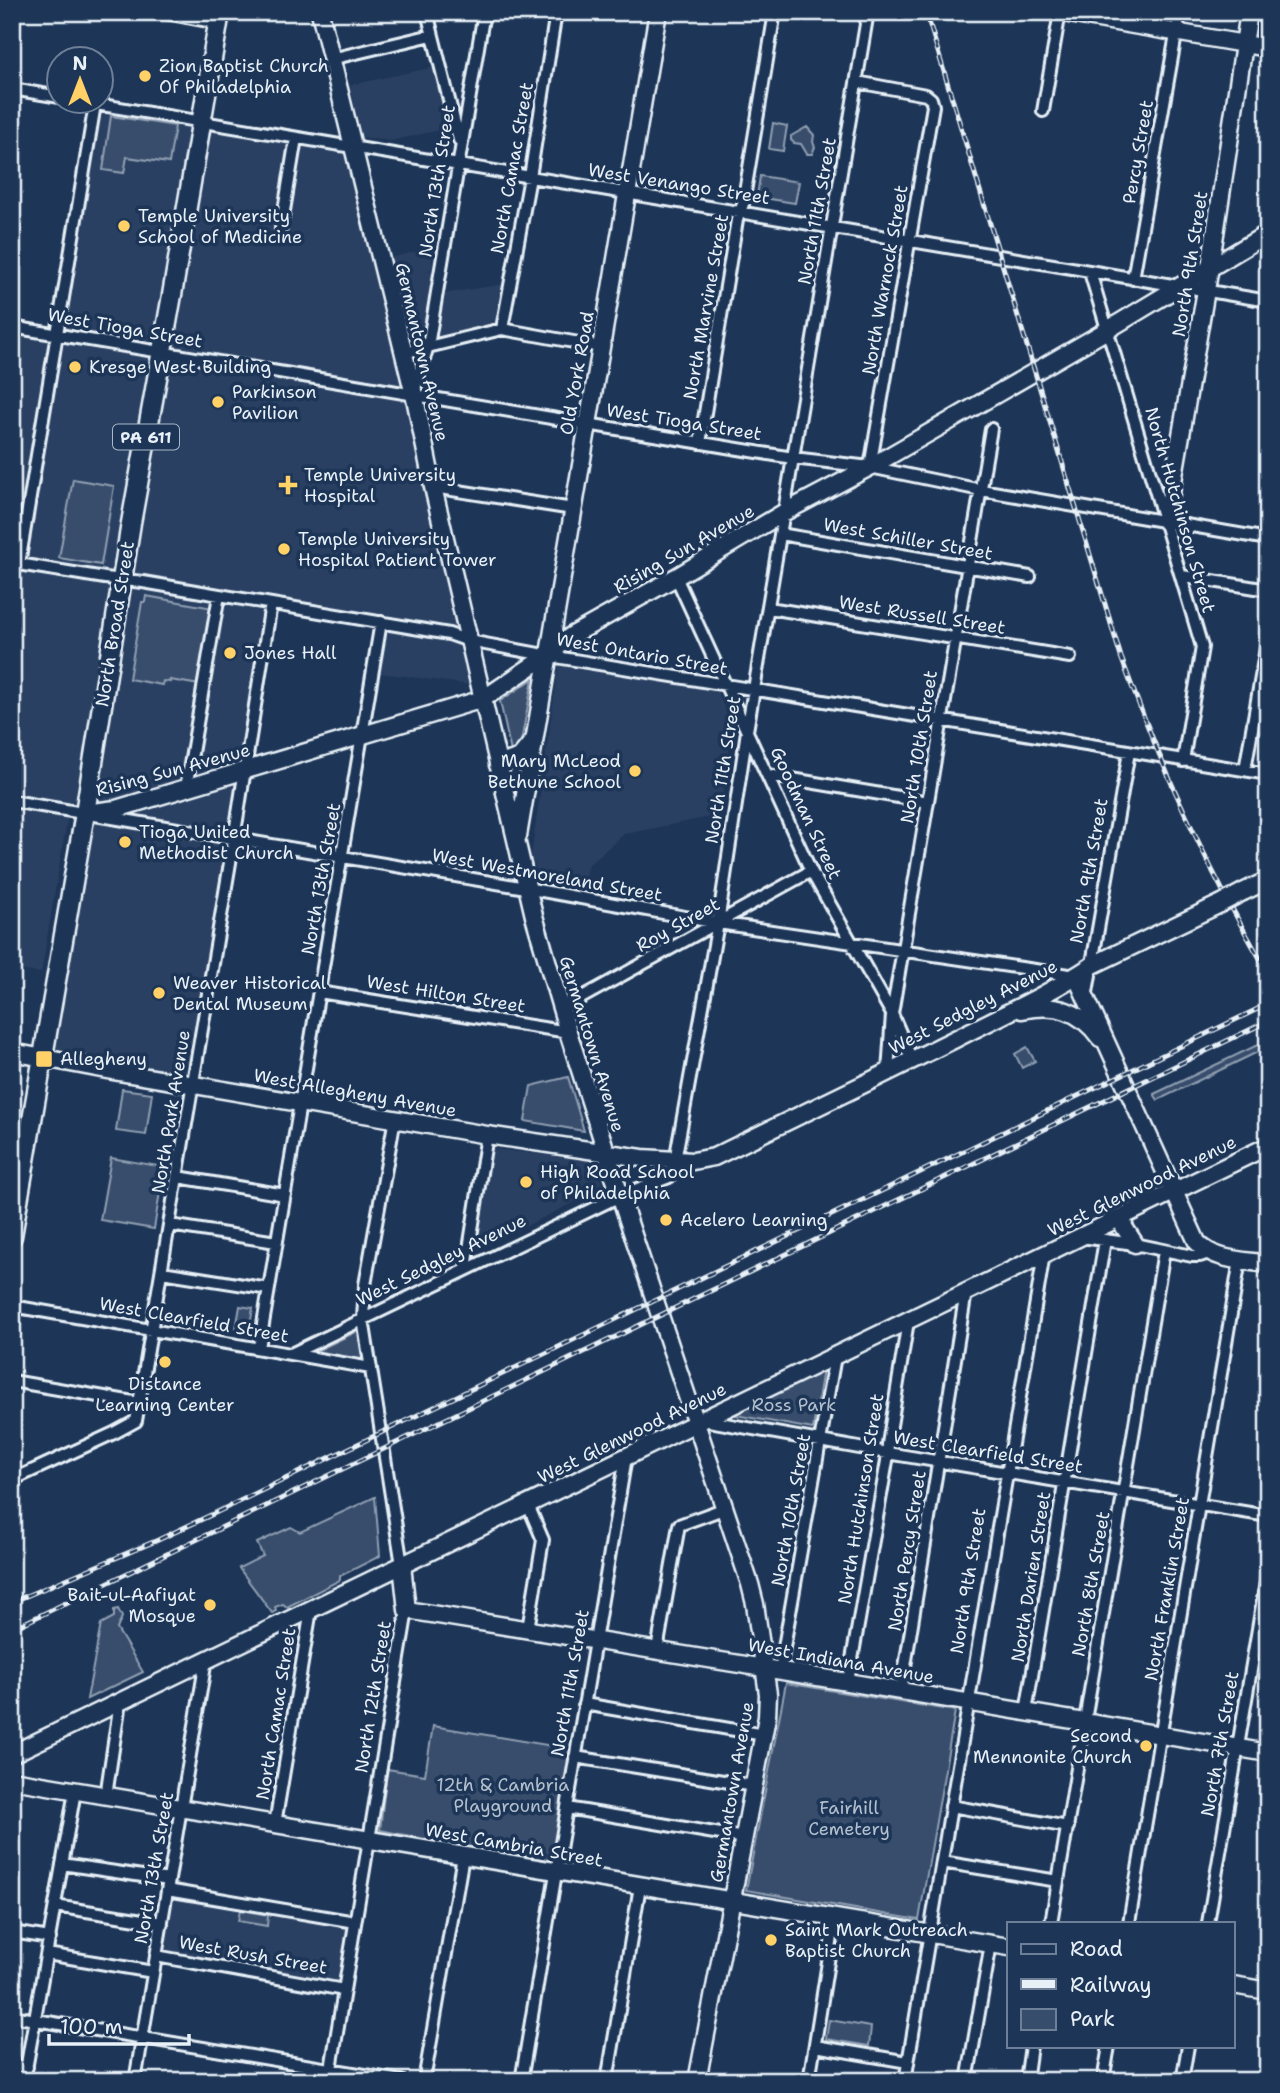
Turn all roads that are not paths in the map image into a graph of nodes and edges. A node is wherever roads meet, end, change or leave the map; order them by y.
1 (15, 12) edge
2 (160, 12) edge
3 (320, 12) edge
4 (427, 12) edge
5 (484, 12) edge
6 (556, 12) edge
7 (658, 12) edge
8 (775, 12) edge
9 (868, 12) edge
10 (1059, 12) edge
11 (1180, 12) edge
12 (1250, 12) edge
13 (219, 17) edge
14 (1124, 18) edge
15 (12, 25) edge
16 (1177, 32) junction
17 (432, 35) junction
18 (1244, 44) junction
19 (1268, 48) edge
20 (331, 60) junction
21 (857, 82) junction
22 (12, 89) edge
23 (46, 95) edge
24 (116, 107) edge
25 (1043, 111) dead end
26 (88, 116) edge
27 (201, 122) junction
28 (296, 138) junction
29 (352, 146) junction
30 (461, 146) junction
31 (458, 166) junction
32 (530, 177) junction
33 (627, 194) junction
34 (740, 212) junction
35 (832, 228) junction
36 (281, 229) dead end
37 (1268, 233) edge
38 (910, 240) junction
39 (1210, 267) junction
40 (1090, 272) junction
41 (1133, 279) junction
42 (1178, 287) junction
43 (1206, 291) junction
44 (1268, 302) edge
45 (12, 327) edge
46 (502, 328) junction
47 (1109, 329) junction
48 (57, 335) junction
49 (428, 346) junction
50 (601, 347) junction
51 (162, 351) junction
52 (403, 353) junction
53 (414, 395) junction
54 (587, 424) junction
55 (991, 429) dead end
56 (700, 443) junction
57 (793, 458) junction
58 (870, 467) junction
59 (433, 487) junction
60 (981, 490) junction
61 (573, 509) junction
62 (783, 513) junction
63 (1166, 522) junction
64 (780, 534) junction
65 (1268, 538) edge
66 (15, 564) edge
67 (967, 567) junction
68 (1182, 576) junction
69 (676, 577) junction
70 (1030, 577) dead end
71 (121, 580) junction
72 (1268, 590) edge
73 (219, 595) junction
74 (271, 604) junction
75 (769, 608) junction
76 (381, 622) junction
77 (1268, 636) edge
78 (955, 639) junction
79 (469, 641) junction
80 (548, 655) junction
81 (1070, 657) dead end
82 (726, 686) junction
83 (754, 689) junction
84 (483, 699) junction
85 (1255, 710) junction
86 (1268, 712) edge
87 (942, 721) junction
88 (747, 731) junction
89 (363, 736) junction
90 (533, 740) junction
91 (1129, 752) junction
92 (1183, 761) junction
93 (498, 765) junction
94 (1245, 770) junction
95 (244, 772) junction
96 (1268, 774) edge
97 (768, 775) junction
98 (186, 788) junction
99 (12, 801) edge
100 (928, 802) junction
101 (85, 813) junction
102 (234, 839) junction
103 (517, 849) junction
104 (342, 856) junction
105 (811, 871) junction
106 (1268, 880) edge
107 (526, 888) junction
108 (718, 923) junction
109 (851, 942) junction
110 (903, 951) junction
111 (1093, 965) junction
112 (1076, 976) junction
113 (320, 992) junction
114 (1086, 998) junction
115 (561, 1009) junction
116 (892, 1014) junction
117 (1006, 1014) junction
118 (568, 1032) junction
119 (1109, 1050) junction
120 (12, 1052) edge
121 (44, 1058) junction
122 (912, 1060) junction
123 (888, 1072) junction
124 (192, 1085) junction
125 (301, 1102) junction
126 (395, 1118) junction
127 (487, 1135) junction
128 (1268, 1146) edge
129 (606, 1152) junction
130 (675, 1161) junction
131 (692, 1161) joint
132 (178, 1177) junction
133 (1175, 1191) junction
134 (285, 1195) junction
135 (620, 1196) junction
136 (1123, 1216) junction
137 (170, 1225) junction
138 (12, 1236) edge
139 (1082, 1237) junction
140 (1105, 1240) junction
141 (276, 1242) junction
142 (1135, 1244) junction
143 (1164, 1251) junction
144 (1209, 1253) junction
145 (1044, 1254) junction
146 (1240, 1260) junction
147 (1268, 1264) edge
148 (466, 1268) junction
149 (162, 1272) junction
150 (269, 1289) junction
151 (966, 1292) junction
152 (12, 1306) edge
153 (363, 1319) junction
154 (908, 1321) junction
155 (152, 1331) junction
156 (259, 1348) junction
157 (291, 1354) junction
158 (835, 1356) junction
159 (371, 1368) junction
160 (12, 1381) edge
161 (139, 1403) junction
162 (699, 1422) junction
163 (821, 1441) junction
164 (887, 1453) junction
165 (626, 1457) junction
166 (939, 1461) junction
167 (1006, 1472) junction
168 (12, 1480) edge
169 (1065, 1482) junction
170 (1124, 1493) junction
171 (528, 1504) junction
172 (1200, 1505) junction
173 (723, 1509) junction
174 (1268, 1516) edge
175 (402, 1565) junction
176 (1267, 1577) edge
177 (311, 1610) junction
178 (407, 1610) junction
179 (527, 1629) junction
180 (595, 1640) junction
181 (657, 1650) junction
182 (206, 1660) junction
183 (772, 1669) junction
184 (848, 1682) junction
185 (901, 1691) junction
186 (120, 1702) junction
187 (967, 1702) junction
188 (584, 1704) junction
189 (1026, 1712) junction
190 (1085, 1723) junction
191 (764, 1735) junction
192 (1160, 1735) junction
193 (1237, 1748) junction
194 (1268, 1753) edge
195 (12, 1754) edge
196 (575, 1756) junction
197 (12, 1780) edge
198 (754, 1786) junction
199 (75, 1791) junction
200 (106, 1796) junction
201 (951, 1806) junction
202 (182, 1808) junction
203 (567, 1808) junction
204 (275, 1824) junction
205 (1068, 1826) junction
206 (744, 1838) junction
207 (369, 1840) junction
208 (463, 1856) junction
209 (942, 1862) junction
210 (62, 1864) junction
211 (556, 1872) junction
212 (1058, 1881) junction
213 (168, 1885) junction
214 (640, 1886) junction
215 (733, 1901) junction
216 (55, 1906) junction
217 (835, 1918) junction
218 (355, 1922) junction
219 (1051, 1922) edge
220 (1129, 1922) edge
221 (1208, 1922) edge
222 (162, 1923) junction
223 (12, 1932) edge
224 (929, 1934) junction
225 (50, 1938) junction
226 (991, 1944) junction
227 (1007, 1947) edge
228 (47, 1954) junction
229 (156, 1956) junction
230 (153, 1972) junction
231 (1234, 1985) edge
232 (344, 1990) junction
233 (1268, 1991) edge
234 (12, 2016) edge
235 (36, 2020) junction
236 (143, 2038) junction
237 (815, 2046) junction
238 (1031, 2048) edge
239 (1109, 2048) edge
240 (1188, 2048) edge
241 (908, 2062) junction
242 (12, 2065) edge
243 (27, 2067) junction
244 (330, 2075) edge
245 (24, 2081) edge
246 (135, 2081) edge
247 (401, 2081) edge
248 (424, 2081) edge
249 (521, 2081) edge
250 (607, 2081) edge
251 (697, 2081) edge
252 (809, 2081) edge
253 (905, 2081) edge
254 (967, 2081) edge
255 (1026, 2081) edge
256 (1103, 2081) edge
257 (1182, 2081) edge

1 - 15 street
2 - 13 street
3 - 20 street, Germantown Avenue
4 - 17 street
5 - 30 street, North 13th Street
6 - 32 street, North Camac Street
7 - 33 street, Old York Road
8 - 34 street, North Marvine Street
9 - 21 street, North 11th Street
10 - 14 street
10 - 25 street
11 - 16 street
12 - 18 street, North 9th Street
13 - 27 main road, North Broad Street / PA 611
14 - 16 street
16 - 18 street
16 - 41 street, Percy Street
17 - 20 street
17 - 30 street
18 - 19 street
18 - 39 street, North 9th Street
20 - 29 street, Germantown Avenue
21 - 35 street, North 11th Street
21 - 38 street, North Warnock Street
22 - 23 street
24 - 27 street, West Venango Street
26 - 48 street
27 - 28 street, West Venango Street
27 - 51 main road, North Broad Street / PA 611
28 - 29 street, West Venango Street
28 - 36 street
29 - 31 street, West Venango Street
29 - 52 street, Germantown Avenue
30 - 31 street, North 13th Street
31 - 32 street, West Venango Street
31 - 49 street, North 13th Street
32 - 33 street, West Venango Street
32 - 46 street, North Camac Street
33 - 34 street, West Venango Street
33 - 50 street, Old York Road
34 - 35 street, West Venango Street
34 - 56 street, North Marvine Street
35 - 38 street, West Venango Street
35 - 57 street, North 11th Street
37 - 39 street, Rising Sun Avenue
38 - 40 street, West Venango Street
38 - 58 street, North Warnock Street
39 - 42 street, Rising Sun Avenue
39 - 43 street, North 9th Street
40 - 41 street, West Venango Street
40 - 47 street, North Hutchinson Street
41 - 42 street, West Venango Street
42 - 43 street, West Venango Street
42 - 47 street, Rising Sun Avenue
43 - 44 street, West Venango Street
43 - 63 street, North 9th Street
45 - 48 street, West Tioga Street
46 - 49 street
46 - 50 street
47 - 58 street, Rising Sun Avenue
47 - 63 street, North Hutchinson Street
48 - 51 street, West Tioga Street
48 - 66 street
49 - 52 street
49 - 53 street, North 13th Street
50 - 54 street, Old York Road
51 - 53 street, West Tioga Street
51 - 71 main road, North Broad Street / PA 611
52 - 53 street, Germantown Avenue
53 - 54 street, West Tioga Street
53 - 59 street, Germantown Avenue
54 - 56 street, West Tioga Street
54 - 61 street, Old York Road
55 - 60 street, North 10th Street
56 - 57 street, West Tioga Street
57 - 58 street, West Tioga Street
57 - 62 street, North 11th Street
58 - 60 street, West Tioga Street
58 - 62 street, Rising Sun Avenue
59 - 61 street
59 - 79 street, Germantown Avenue
60 - 63 street, West Tioga Street
60 - 67 street, North 10th Street
61 - 80 street, Old York Road
62 - 64 street, North 11th Street
62 - 69 street, Rising Sun Avenue
63 - 65 street, West Tioga Street
63 - 68 street, North Hutchinson Street
64 - 67 street, West Schiller Street
64 - 75 street, North 11th Street
66 - 71 street, West Ontario Street
67 - 70 street, West Schiller Street
67 - 78 street, North 10th Street
68 - 72 street
68 - 92 street, North Hutchinson Street
69 - 80 street, Rising Sun Avenue
69 - 82 street, Goodman Street
71 - 73 street, West Ontario Street
71 - 101 main road, North Broad Street / PA 611
73 - 74 street, West Ontario Street
73 - 98 street
74 - 76 street, West Ontario Street
74 - 95 street, North Park Avenue
75 - 78 street, West Russell Street
75 - 83 street, North 11th Street
76 - 79 street, West Ontario Street
76 - 89 street, North 13th Street
77 - 85 street
78 - 81 street, West Russell Street
78 - 87 street, North 10th Street
79 - 80 street, West Ontario Street
79 - 84 street, Germantown Avenue
80 - 82 street, West Ontario Street
80 - 84 street, Rising Sun Avenue
80 - 90 street, Old York Road
82 - 83 street, West Ontario Street
82 - 88 street, Goodman Street
83 - 87 street, West Ontario Street
83 - 88 street, North 11th Street
84 - 89 street, Rising Sun Avenue
84 - 93 street, Germantown Avenue
85 - 86 street
85 - 94 street
87 - 91 street, West Ontario Street
87 - 100 street, North 10th Street
88 - 97 street, Goodman Street
88 - 108 street, North 11th Street
89 - 95 street, Rising Sun Avenue
89 - 104 street, North 13th Street
90 - 93 street
90 - 103 street, Old York Road
91 - 92 street, West Ontario Street
91 - 111 street, North 9th Street
92 - 94 street, West Ontario Street
93 - 103 street, Germantown Avenue
94 - 96 street, West Ontario Street
95 - 98 street, Rising Sun Avenue
95 - 102 street, North Park Avenue
97 - 100 street
97 - 105 street, Goodman Street
98 - 101 street, Rising Sun Avenue
99 - 101 street, West Westmoreland Street
100 - 110 street, North 10th Street
101 - 102 street, West Westmoreland Street
101 - 121 main road, North Broad Street / PA 611
102 - 104 street, West Westmoreland Street
102 - 124 street, North Park Avenue
103 - 107 street, Germantown Avenue
104 - 107 street, West Westmoreland Street
104 - 113 street, North 13th Street
105 - 108 street, Roy Street
105 - 109 street, Goodman Street
106 - 111 street, West Sedgley Avenue, bridge
107 - 108 street, West Westmoreland Street
107 - 115 street, Germantown Avenue
108 - 109 street, West Westmoreland Street
108 - 115 street, Roy Street
108 - 130 street, North 11th Street
109 - 110 street, West Westmoreland Street
109 - 116 street, Goodman Street
110 - 112 street, West Westmoreland Street
110 - 116 street, North 10th Street
111 - 112 street, West Sedgley Avenue
111 - 114 street, North 9th Street
112 - 114 street
112 - 117 street, West Sedgley Avenue
113 - 118 street, West Hilton Street
113 - 125 street, North 13th Street
114 - 119 street
115 - 118 street, Germantown Avenue
116 - 122 street, Goodman Street
116 - 123 street, North 10th Street
117 - 119 street
117 - 122 street, West Sedgley Avenue
118 - 129 street, Germantown Avenue
119 - 133 street
120 - 121 street, West Allegheny Avenue
121 - 124 street, West Allegheny Avenue
121 - 138 main road, North Broad Street / PA 611
122 - 123 street, West Sedgley Avenue
123 - 131 street, West Sedgley Avenue
124 - 125 street, West Allegheny Avenue
124 - 132 street, North Park Avenue
125 - 126 street, West Allegheny Avenue
125 - 134 street, North 13th Street
126 - 127 street, West Allegheny Avenue
126 - 153 street
127 - 129 street, West Allegheny Avenue
127 - 148 street
128 - 133 street, West Glenwood Avenue
129 - 130 street, West Allegheny Avenue
129 - 135 street, Germantown Avenue
130 - 131 street, West Allegheny Avenue
130 - 135 street, West Sedgley Avenue
132 - 134 street
132 - 137 street, North Park Avenue
133 - 136 street, West Glenwood Avenue
133 - 144 street
134 - 141 street, North 13th Street
135 - 148 street, West Sedgley Avenue
135 - 162 street, Germantown Avenue
136 - 139 street, West Glenwood Avenue
136 - 142 street
137 - 141 street
137 - 149 street, North Park Avenue
139 - 140 street
139 - 145 street, West Glenwood Avenue
140 - 142 street
140 - 169 street, North Darien Street
141 - 150 street, North 13th Street
142 - 143 street
143 - 144 street
143 - 170 street, North 8th Street
144 - 146 street
145 - 151 street, West Glenwood Avenue
145 - 167 street, North 9th Street
146 - 147 street
146 - 172 street, North Franklin Street
148 - 153 street, West Sedgley Avenue
149 - 150 street
149 - 155 street, North Park Avenue
150 - 156 street, North 13th Street
151 - 154 street, West Glenwood Avenue
151 - 166 street, North Percy Street
152 - 155 street, West Clearfield Street
153 - 157 street, West Sedgley Avenue
153 - 159 street, North 12th Street
154 - 158 street, West Glenwood Avenue
154 - 164 street, North Hutchinson Street
155 - 156 street, West Clearfield Street
155 - 161 street, North Park Avenue
156 - 157 street, West Clearfield Street
157 - 159 street, West Clearfield Street
158 - 162 street, West Glenwood Avenue
158 - 163 street, North 10th Street
159 - 175 street, North 12th Street
160 - 161 street
161 - 168 street, North Park Avenue
162 - 163 street, West Clearfield Street
162 - 165 street, West Glenwood Avenue
162 - 173 street, Germantown Avenue
163 - 164 street, West Clearfield Street
163 - 183 street, North 10th Street
164 - 166 street, West Clearfield Street
164 - 184 street, North Hutchinson Street
165 - 171 street, West Glenwood Avenue
165 - 180 street, North 11th Street
166 - 167 street, West Clearfield Street
166 - 185 street, North Percy Street
167 - 169 street, West Clearfield Street
167 - 187 street, North 9th Street
169 - 170 street, West Clearfield Street
169 - 189 street, North Darien Street
170 - 172 street, West Clearfield Street
170 - 190 street, North 8th Street
171 - 175 street, West Glenwood Avenue
171 - 179 street
172 - 174 street, West Clearfield Street
172 - 192 street, North Franklin Street
173 - 181 street
173 - 183 street, Germantown Avenue
175 - 177 street, West Glenwood Avenue
175 - 178 street, North 12th Street
176 - 193 street, North 7th Street
177 - 182 street, West Glenwood Avenue
177 - 204 street, North Camac Street
178 - 179 street, West Indiana Avenue
178 - 207 street, North 12th Street
179 - 180 street, West Indiana Avenue
180 - 181 street, West Indiana Avenue
180 - 188 street, North 11th Street
181 - 183 street, West Indiana Avenue
182 - 186 street, West Glenwood Avenue
182 - 202 street, North 13th Street
183 - 184 street, West Indiana Avenue
183 - 191 street, Germantown Avenue
184 - 185 street, West Indiana Avenue
185 - 187 street, West Indiana Avenue
186 - 195 street, West Glenwood Avenue
186 - 200 street
187 - 189 street, West Indiana Avenue
187 - 201 street, North 9th Street
188 - 191 street
188 - 196 street, North 11th Street
189 - 190 street, West Indiana Avenue
190 - 192 street, West Indiana Avenue
190 - 205 street, North 8th Street
191 - 198 street, Germantown Avenue
192 - 193 street, West Indiana Avenue
192 - 220 street, North Franklin Street
193 - 194 street, West Indiana Avenue
193 - 221 street, North 7th Street
196 - 198 street
196 - 203 street, North 11th Street
197 - 199 street, West Cambria Street
198 - 206 street, Germantown Avenue
199 - 200 street, West Cambria Street
199 - 210 street
200 - 202 street, West Cambria Street
201 - 205 street
201 - 209 street, North 9th Street
202 - 204 street, West Cambria Street
202 - 213 street, North 13th Street
203 - 206 street
203 - 211 street, North 11th Street
204 - 207 street, West Cambria Street
205 - 212 street, North 8th Street
206 - 215 street, Germantown Avenue
207 - 208 street, West Cambria Street
207 - 218 street, North 12th Street
208 - 211 street, West Cambria Street
208 - 248 street
209 - 212 street
209 - 224 street, North 9th Street
210 - 213 street
210 - 216 street
211 - 214 street, West Cambria Street
211 - 249 street, North 11th Street
212 - 219 street, North 8th Street
213 - 218 street
213 - 222 street, North 13th Street
214 - 215 street, West Cambria Street
214 - 250 street
215 - 217 street, West Cambria Street
215 - 251 street, Germantown Avenue
216 - 222 street
216 - 225 street
217 - 224 street, West Cambria Street
217 - 237 street
218 - 232 street, North 12th Street
222 - 229 street, North 13th Street
223 - 225 street
224 - 226 street, West Cambria Street
224 - 241 street, North 9th Street
225 - 228 street
226 - 227 street, West Cambria Street
226 - 254 street
228 - 230 street
228 - 235 street
229 - 230 street, North 13th Street
229 - 232 street, West Rush Street
230 - 236 street, North 13th Street
231 - 233 street
232 - 244 street, North 12th Street
234 - 235 street
235 - 236 street
235 - 243 street
236 - 244 street
236 - 246 street, North 13th Street
237 - 241 street
237 - 252 street
238 - 255 street
239 - 256 street
240 - 257 street
241 - 253 street, North 9th Street
242 - 243 street
243 - 245 street
244 - 247 street

